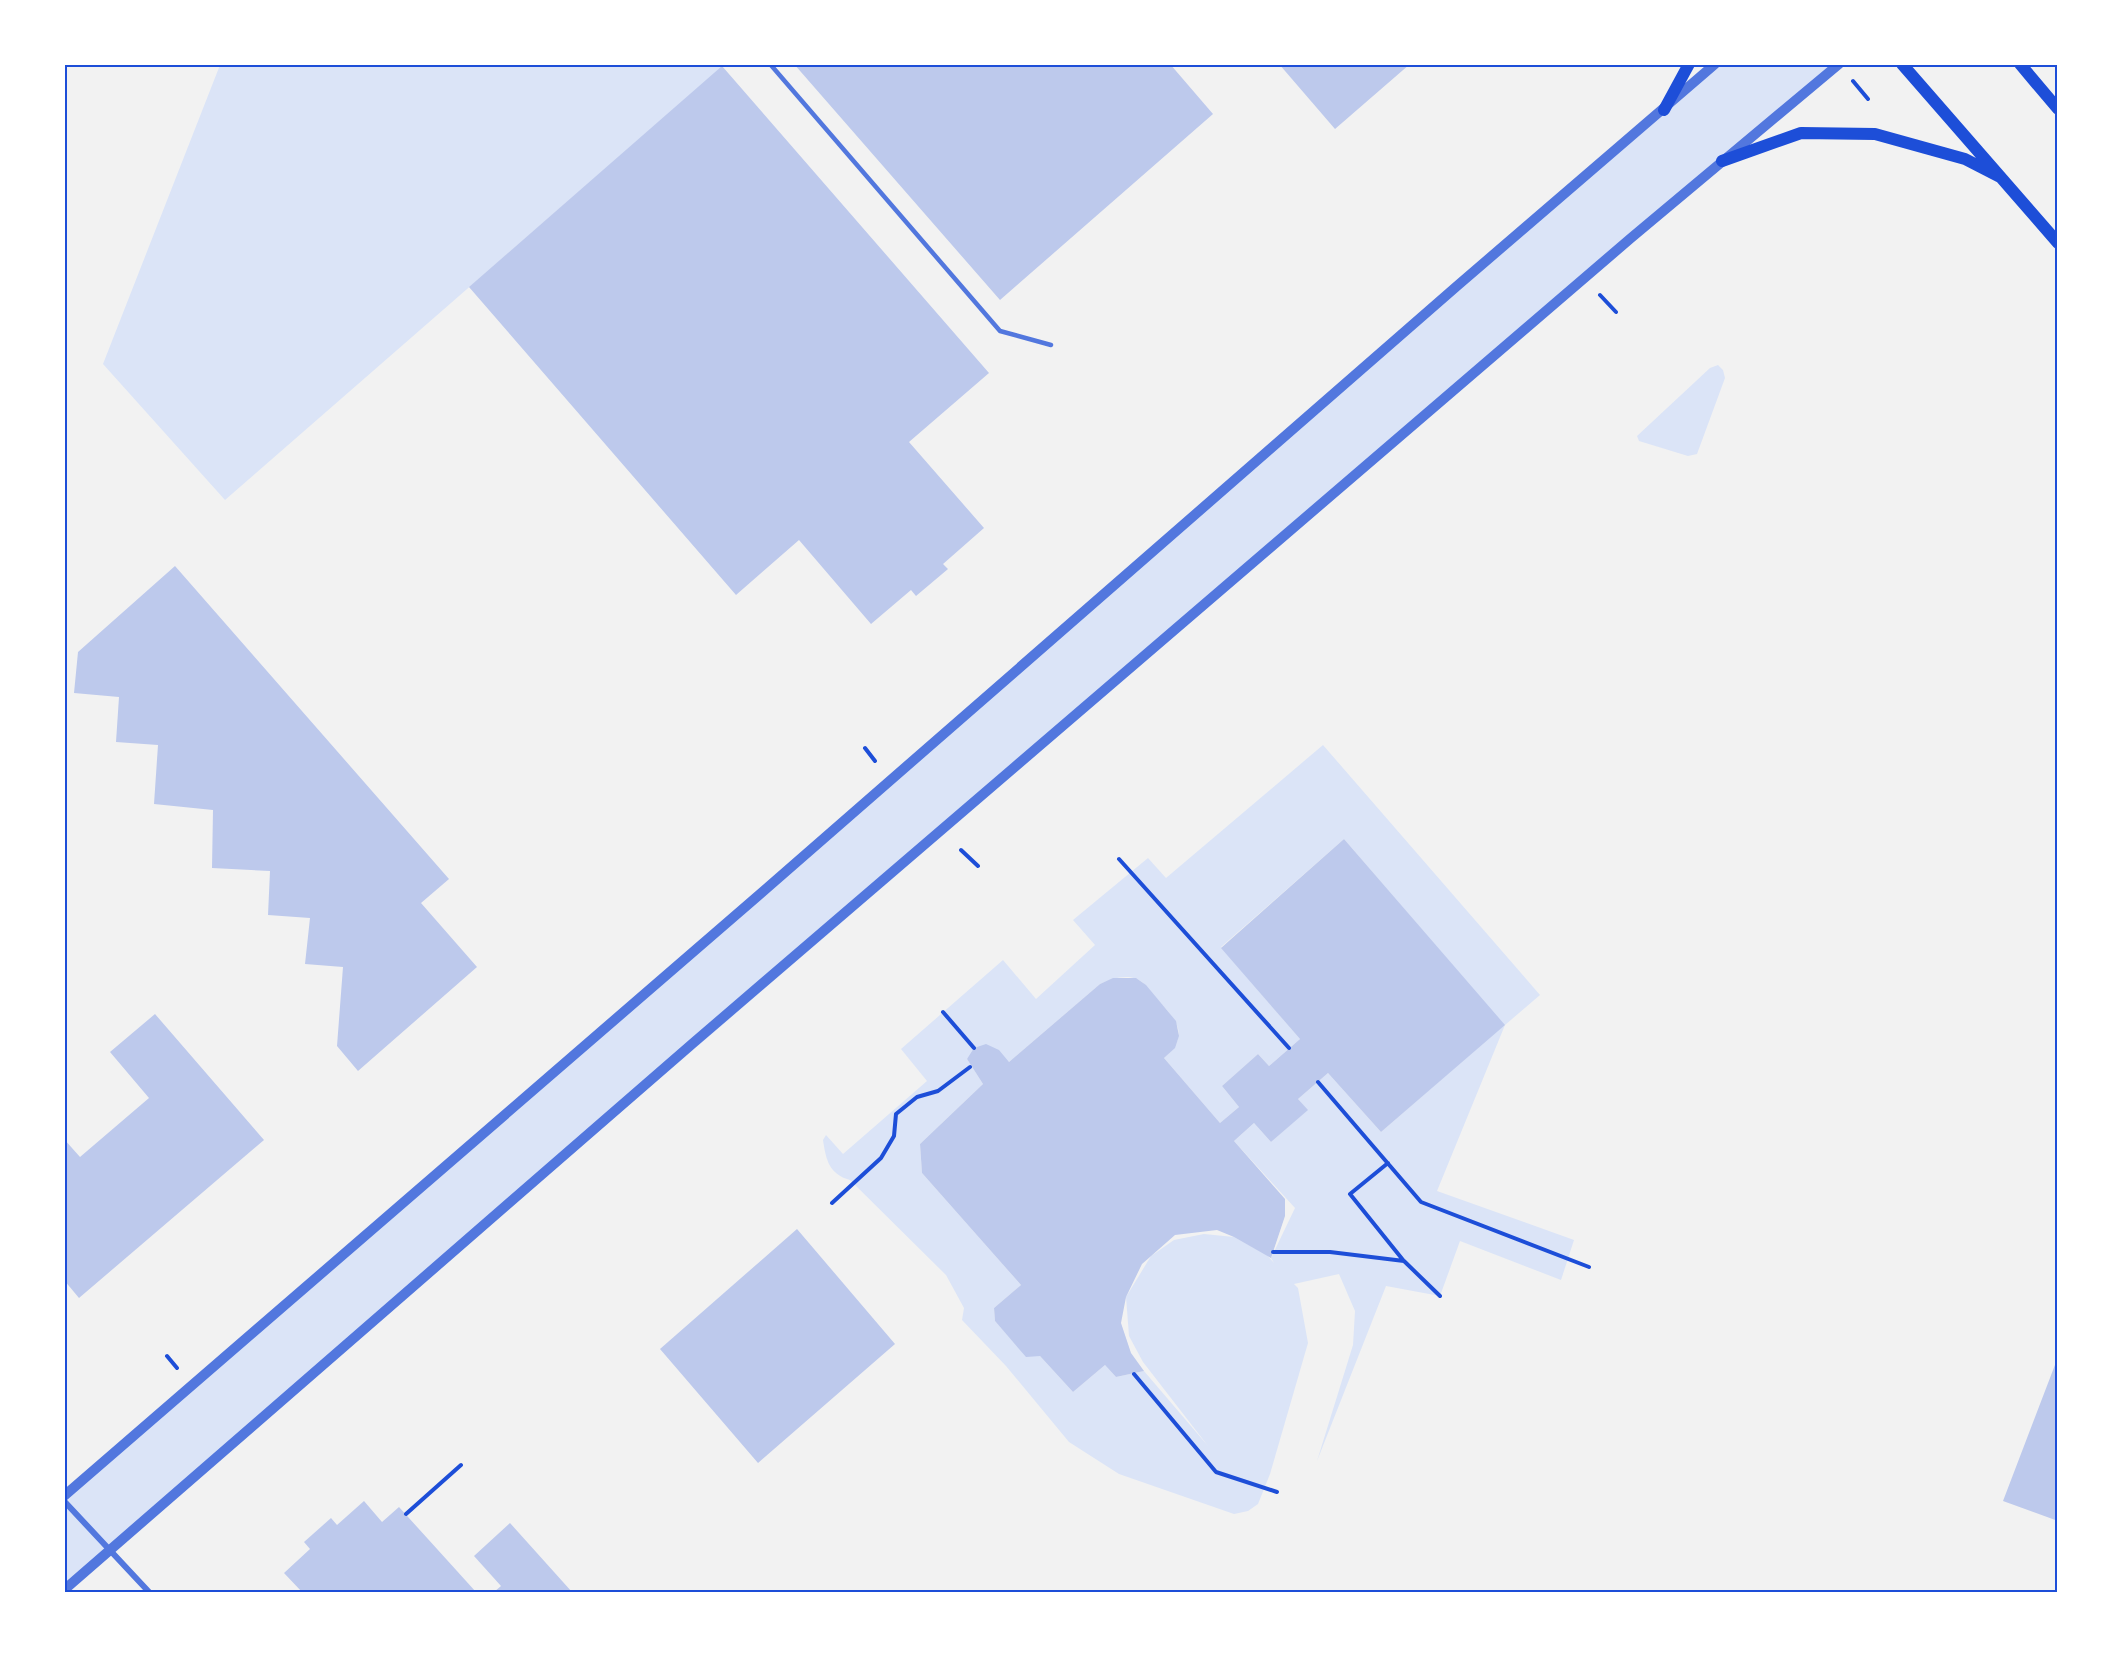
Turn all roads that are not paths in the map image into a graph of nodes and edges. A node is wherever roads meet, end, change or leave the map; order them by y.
1 (770, 64) edge
2 (1689, 64) edge
3 (1715, 64) edge
4 (1839, 64) edge
5 (1902, 64) edge
6 (2020, 64) edge
7 (2058, 109) edge
8 (1664, 110) junction
9 (1722, 161) junction
10 (2000, 177) junction
11 (2058, 243) edge
12 (1051, 345) dead end
13 (64, 1499) edge
14 (110, 1551) junction
15 (64, 1590) edge
16 (149, 1593) edge

1 - 12 lane
2 - 8 main road
3 - 8 street
4 - 9 street
5 - 10 main road
6 - 7 main road
8 - 13 street
9 - 10 main road
9 - 14 street
10 - 11 main road
13 - 14 street
14 - 15 street
14 - 16 street

